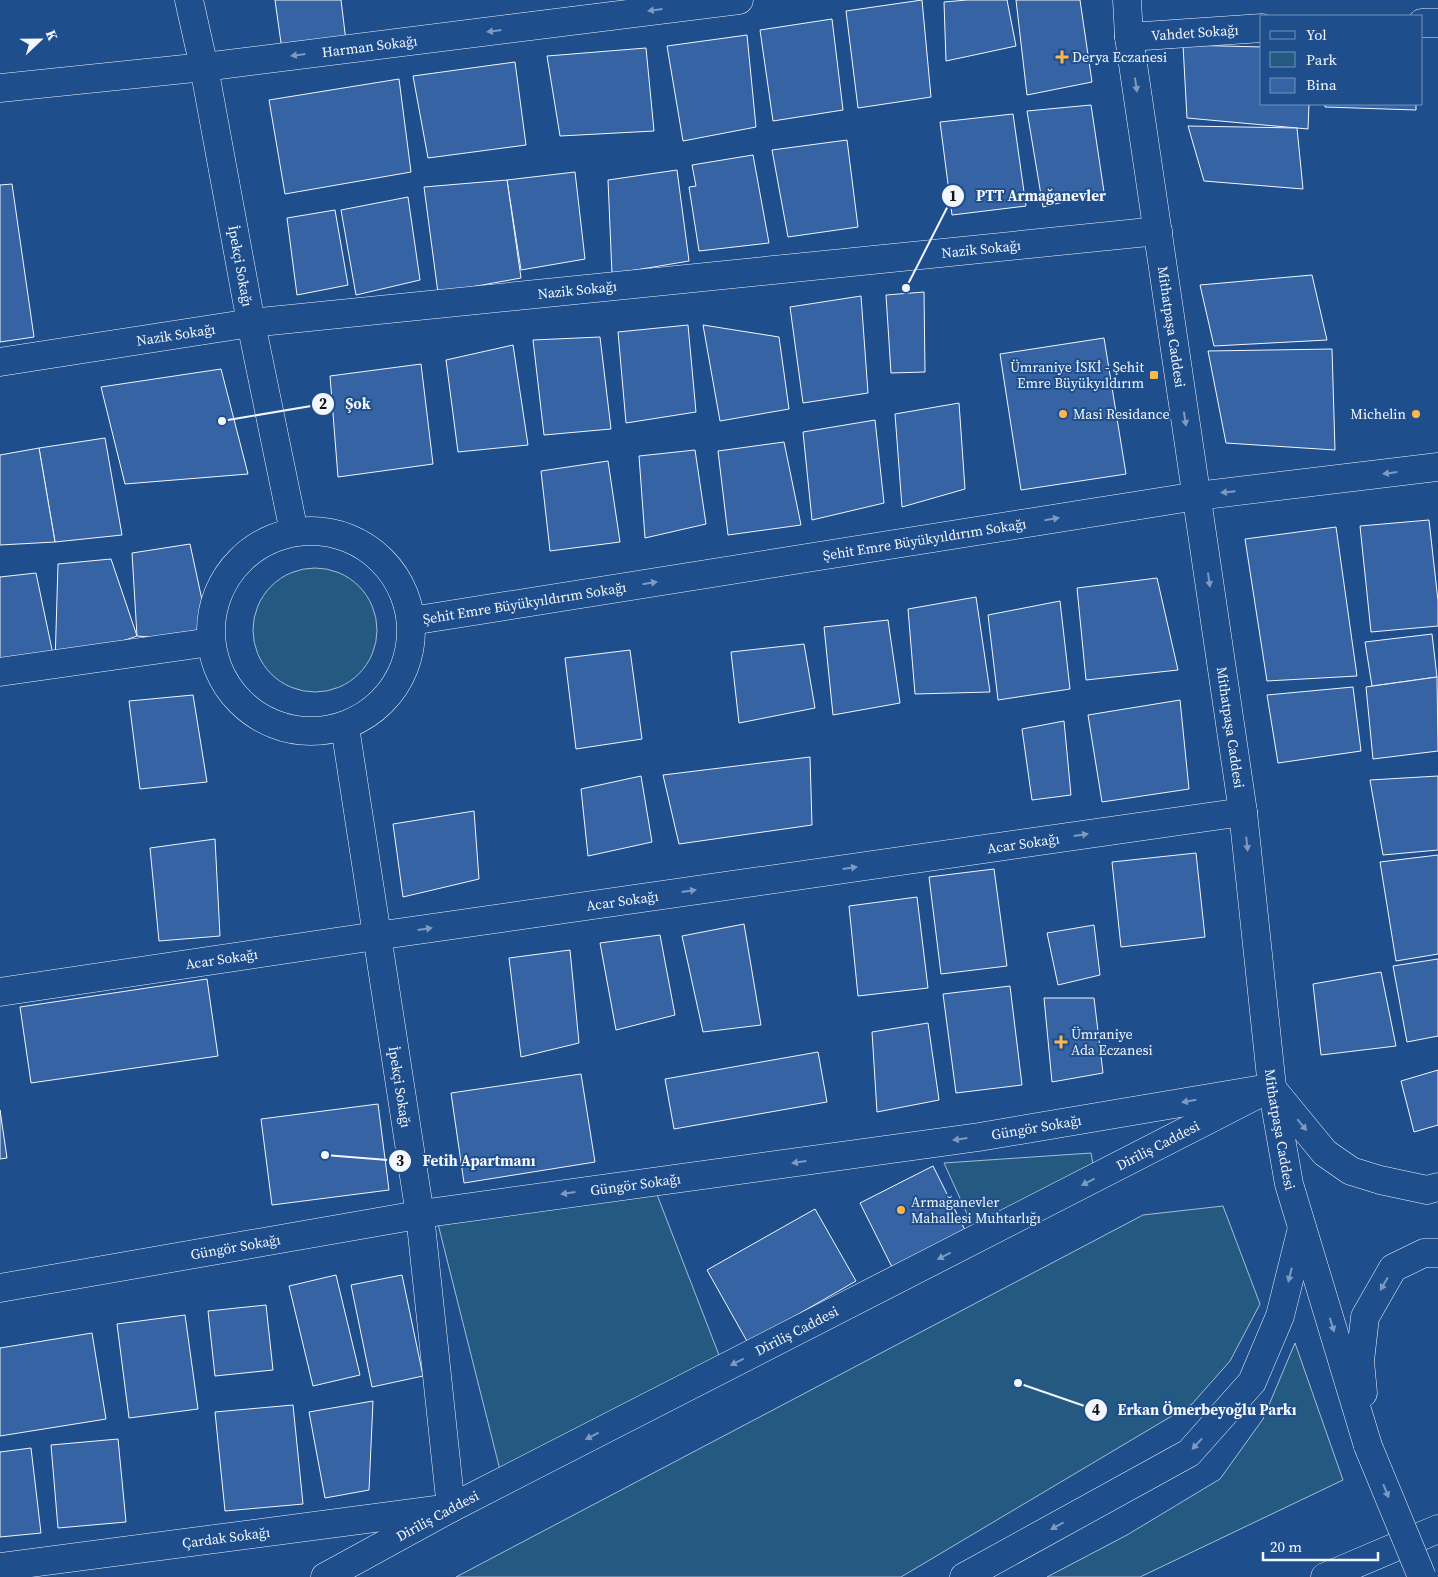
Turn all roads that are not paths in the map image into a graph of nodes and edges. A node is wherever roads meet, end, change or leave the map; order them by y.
1 (189, 0) edge
2 (738, 0) edge
3 (1126, 0) edge
4 (1423, 23) edge
5 (1438, 23) edge
6 (1260, 28) edge
7 (1129, 37) junction
8 (204, 67) junction
9 (0, 88) edge
10 (1158, 231) junction
11 (251, 322) junction
12 (0, 362) edge
13 (1438, 468) edge
14 (1197, 496) junction
15 (294, 532) junction
16 (411, 621) junction
17 (211, 642) junction
18 (0, 672) edge
19 (345, 727) junction
20 (1243, 812) junction
21 (376, 936) junction
22 (0, 992) edge
23 (1272, 1088) junction
24 (1438, 1188) edge
25 (420, 1215) junction
26 (1302, 1228) junction
27 (1438, 1253) edge
28 (0, 1288) edge
29 (1368, 1446) junction
30 (451, 1508) junction
31 (1438, 1529) edge
32 (0, 1567) edge
33 (325, 1577) edge
34 (964, 1577) edge
35 (1325, 1577) edge
36 (1422, 1577) edge

1 - 8 main road, İpekçi Sokağı
2 -> 8 main road, Harman Sokağı
3 - 7 main road, Mithatpaşa Caddesi
4 - 5 main road
6 - 7 main road, Vahdet Sokağı
7 -> 10 main road, Mithatpaşa Caddesi
8 - 9 main road, Harman Sokağı
8 - 11 main road, İpekçi Sokağı
10 - 11 main road, Nazik Sokağı
10 -> 14 main road, Mithatpaşa Caddesi
11 - 12 main road, Nazik Sokağı
11 - 15 main road, İpekçi Sokağı
13 -> 14 main road, Şehit Emre Büyükyıldırım Sokağı
16 -> 14 main road, Şehit Emre Büyükyıldırım Sokağı
14 -> 20 main road, Mithatpaşa Caddesi
15 - 16 main road
15 - 17 main road
16 - 19 main road
17 - 18 main road
17 - 19 main road
19 - 21 main road, İpekçi Sokağı
21 -> 20 main road, Acar Sokağı
20 -> 23 main road, Mithatpaşa Caddesi
21 - 22 main road, Acar Sokağı
21 - 25 main road, İpekçi Sokağı
23 -> 24 main road
23 -> 25 main road, Güngör Sokağı
23 - 26 main road, Mithatpaşa Caddesi
23 -> 30 main road, Diriliş Caddesi
25 - 28 main road, Güngör Sokağı
25 - 30 main road, İpekçi Sokağı
26 -> 29 main road, Mithatpaşa Caddesi
26 -> 34 main road
27 -> 29 main road
29 -> 36 main road, bridge
30 - 32 main road, Çardak Sokağı
30 - 33 main road, Diriliş Caddesi
31 - 35 main road

